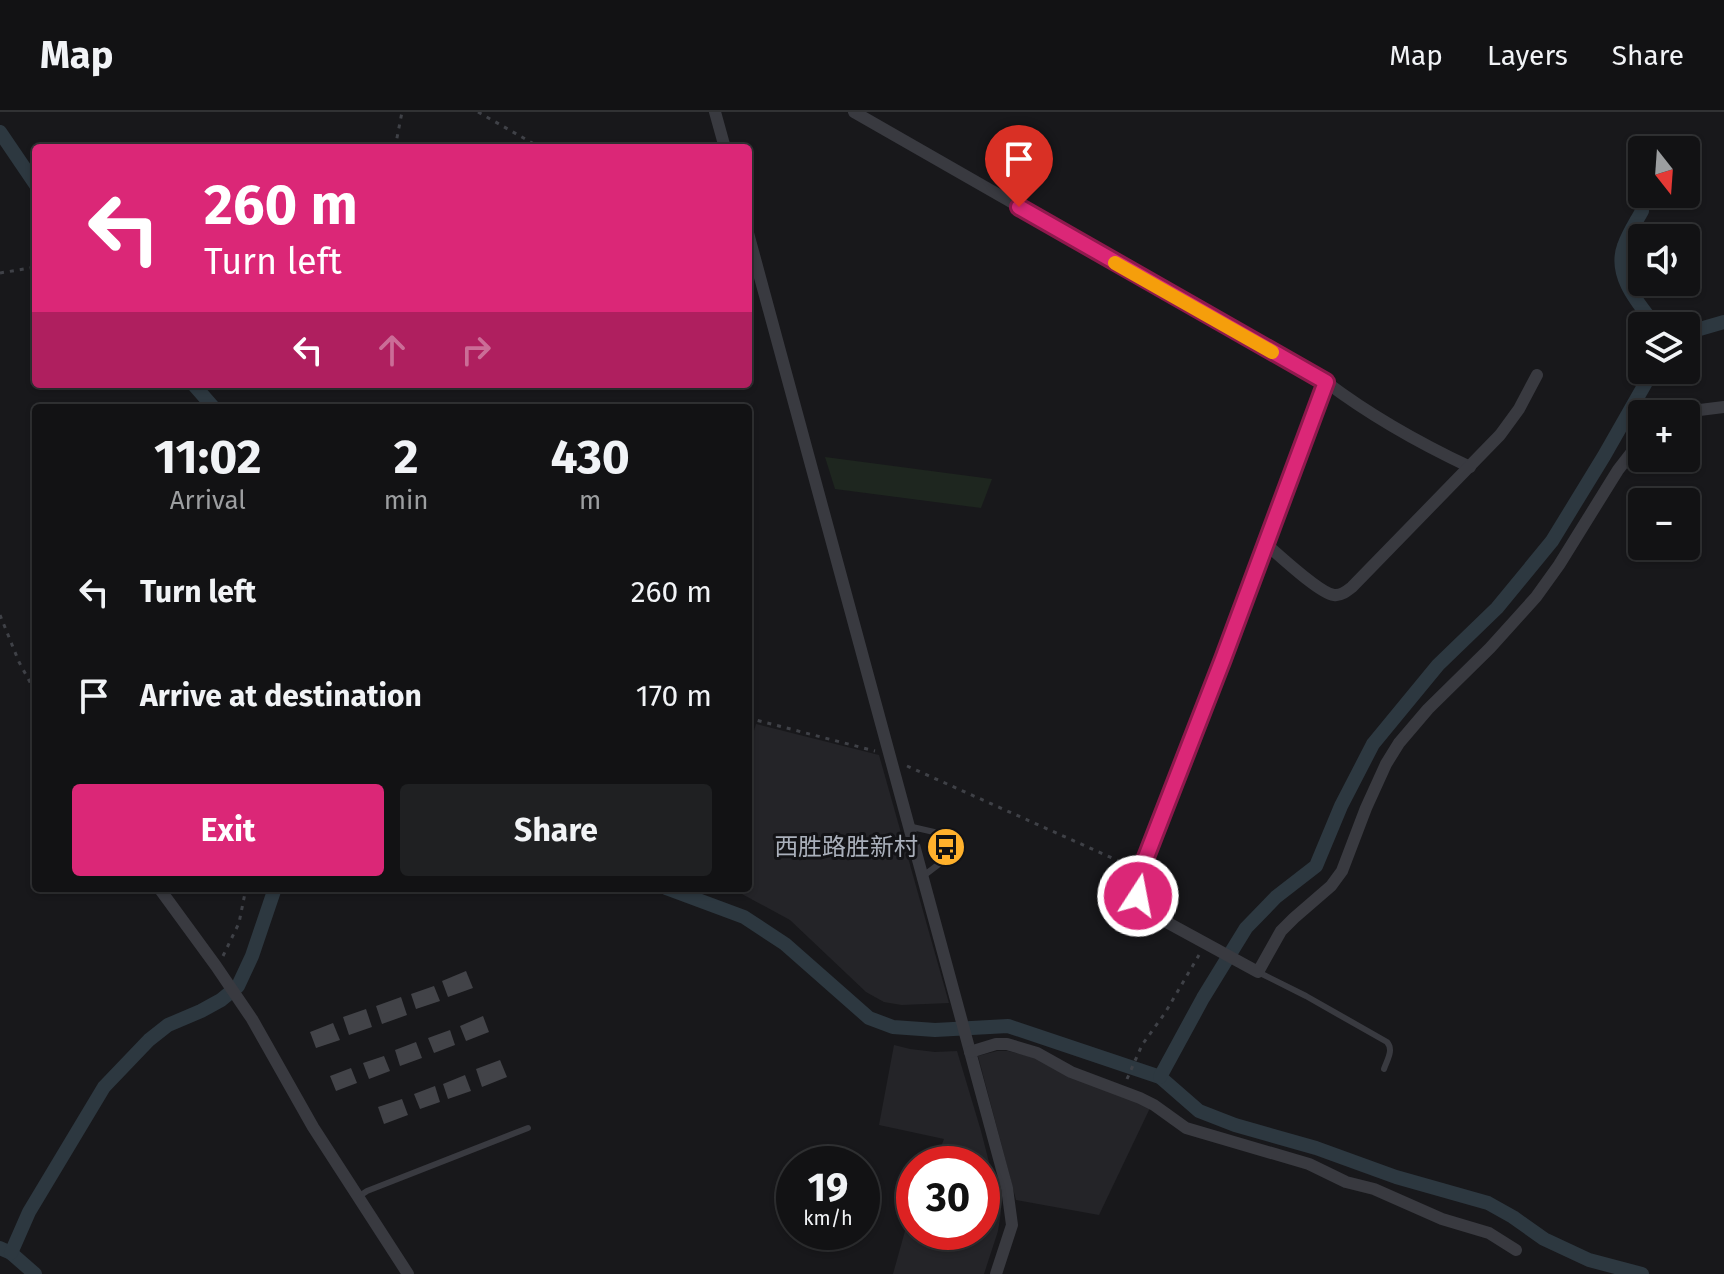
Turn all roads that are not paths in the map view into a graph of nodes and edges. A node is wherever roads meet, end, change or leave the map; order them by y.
1 (715, 112) edge
2 (854, 112) edge
3 (724, 144) edge
4 (752, 248) edge
5 (1537, 375) dead end
6 (1326, 382) junction
7 (1724, 407) edge
8 (1700, 410) edge
9 (1628, 457) edge
10 (1470, 467) junction
11 (1266, 544) junction
12 (908, 826) junction
13 (922, 877) junction
14 (162, 892) edge
15 (1253, 970) junction
16 (969, 1049) junction
17 (1384, 1069) dead end
18 (528, 1128) dead end
19 (357, 1197) junction
20 (1516, 1250) dead end
21 (408, 1274) edge
22 (996, 1274) edge

1 - 3 street
2 - 6 street
4 - 12 street
5 - 10 street
6 - 10 street
6 - 11 street
7 - 8 street
9 - 15 street
10 - 11 street
11 - 15 street
12 - 13 street
12 - 13 lane
13 - 16 street
14 - 19 street
15 - 17 lane
16 - 20 street
16 - 22 street
18 - 19 lane
19 - 21 street

